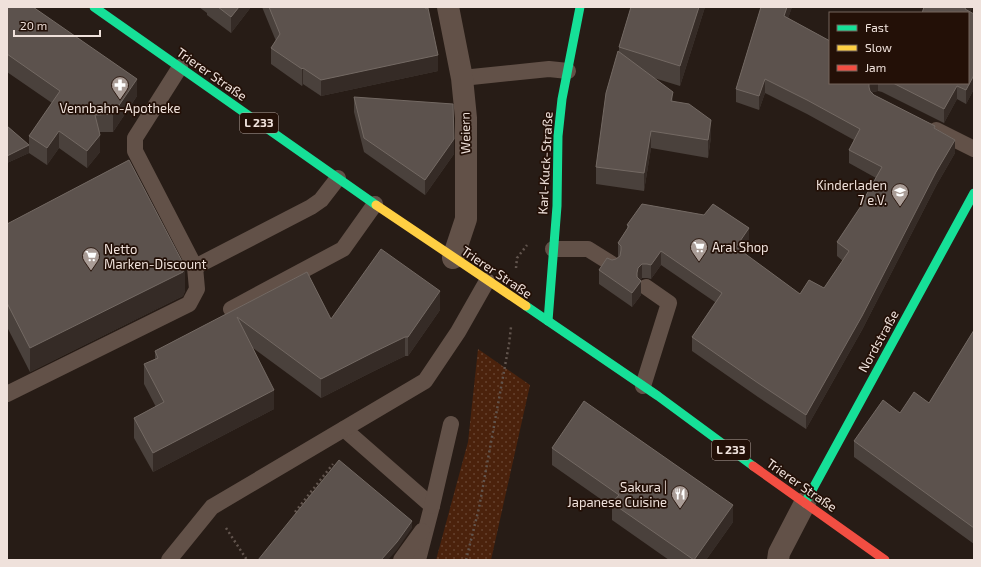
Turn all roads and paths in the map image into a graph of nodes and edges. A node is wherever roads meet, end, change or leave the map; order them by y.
1 (94, 7) edge
2 (448, 7) edge
3 (580, 7) edge
4 (180, 67) junction
5 (568, 71) junction
6 (462, 78) junction
7 (926, 125) edge
8 (974, 150) edge
9 (338, 178) junction
10 (974, 193) edge
11 (375, 204) junction
12 (553, 249) junction
13 (453, 258) junction
14 (612, 264) edge
15 (195, 267) junction
16 (487, 281) junction
17 (646, 287) dead end
18 (513, 299) junction
19 (231, 309) dead end
20 (548, 321) junction
21 (643, 386) junction
22 (7, 394) edge
23 (451, 424) dead end
24 (344, 429) junction
25 (805, 503) junction
26 (212, 507) junction
27 (295, 512) edge
28 (430, 514) junction
29 (169, 560) edge
30 (247, 560) edge
31 (401, 560) edge
32 (418, 560) edge
33 (466, 560) edge
34 (778, 560) edge
35 (885, 560) edge

1 - 4 main road, Trierer Straße / L 233
2 - 6 street, Weiern
3 - 5 main road, Karl-Kuck-Straße
4 - 9 main road, Trierer Straße / L 233
4 - 15 lane
5 - 6 lane
5 - 12 main road, Karl-Kuck-Straße
6 - 13 street, Weiern
7 - 8 lane
9 - 11 main road, Trierer Straße / L 233
9 - 15 lane
10 - 25 main road, Nordstraße
11 - 13 main road, Trierer Straße / L 233
11 - 19 lane
12 - 14 lane
12 - 20 main road, Karl-Kuck-Straße
13 - 16 main road, Trierer Straße / L 233
15 - 22 lane
16 - 18 main road, Trierer Straße / L 233
16 - 24 lane
17 - 21 lane
18 - 20 main road, Trierer Straße / L 233
18 - 33 path
20 - 21 main road, Trierer Straße / L 233
21 - 25 main road, Trierer Straße / L 233
23 - 28 lane
24 - 26 lane
24 - 27 path
24 - 28 lane
25 - 34 street
25 - 35 main road, Trierer Straße / L 233
26 - 29 lane
26 - 30 path
28 - 31 lane
28 - 32 lane

